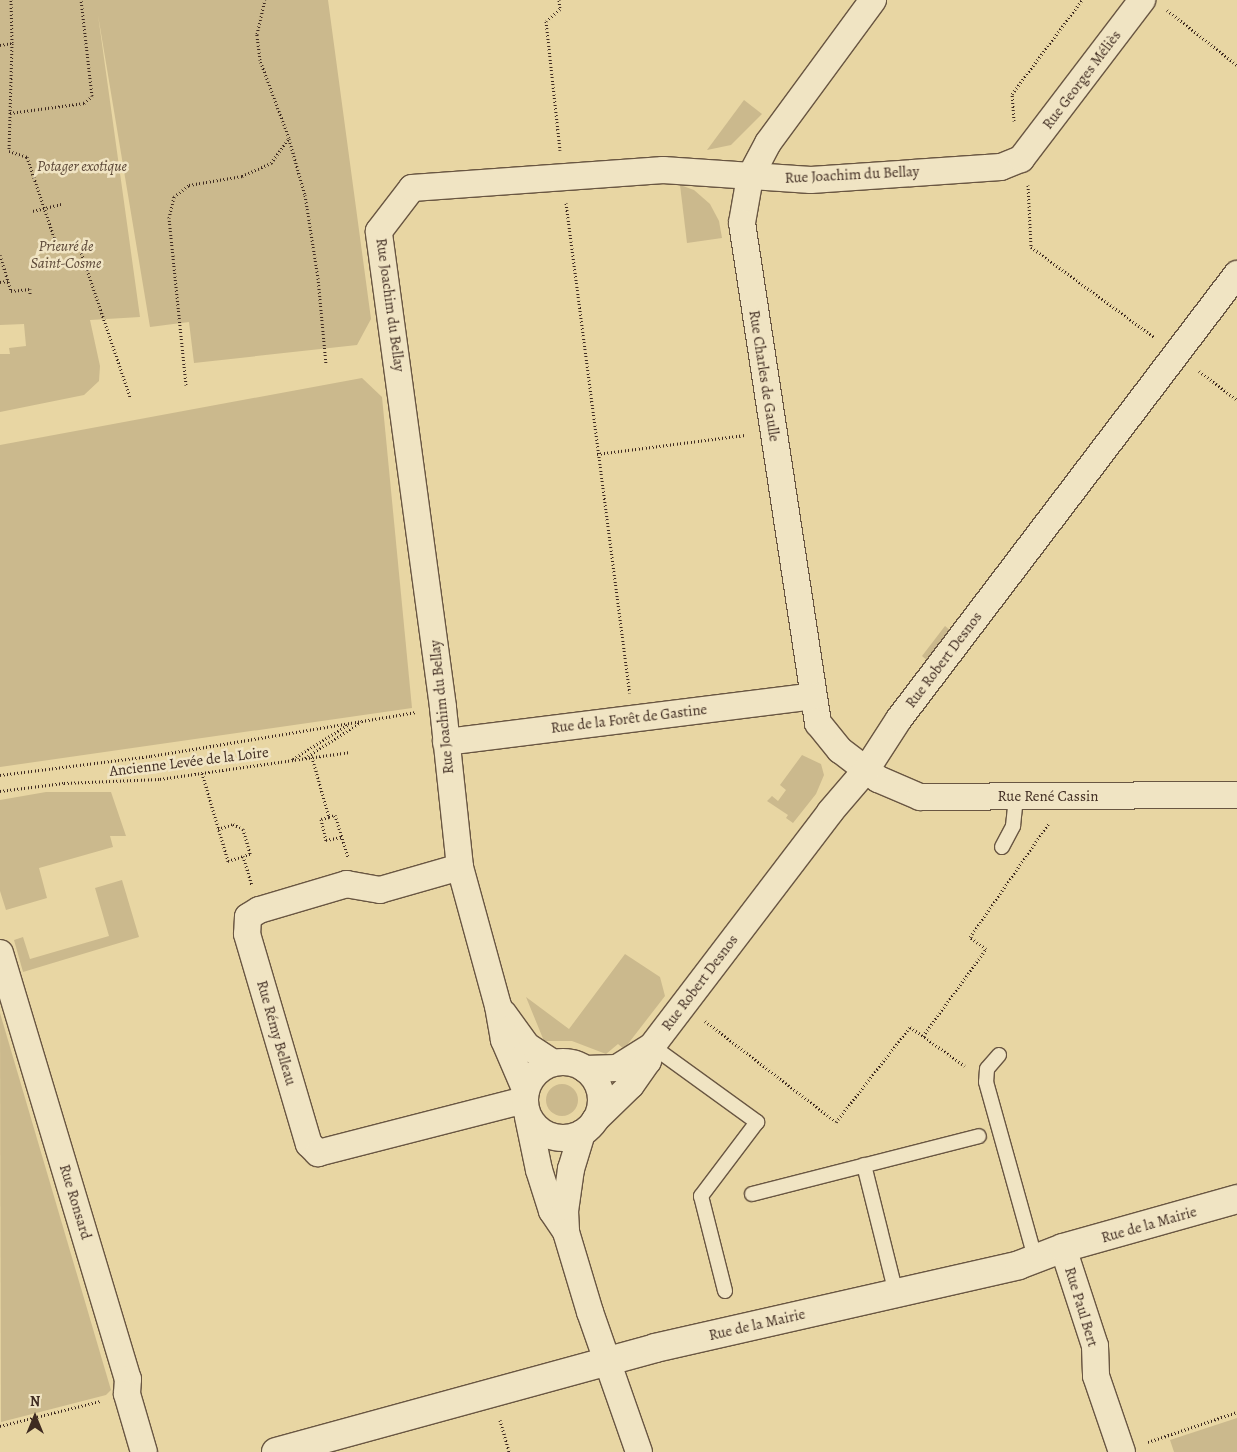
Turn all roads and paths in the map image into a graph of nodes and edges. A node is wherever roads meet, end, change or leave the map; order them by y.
1 (11, 0) edge
2 (81, 0) edge
3 (265, 0) edge
4 (559, 0) edge
5 (873, 0) edge
6 (1082, 0) edge
7 (1152, 3) edge
8 (12, 42) junction
9 (0, 45) edge
10 (1237, 65) edge
11 (10, 113) junction
12 (289, 138) junction
13 (1021, 159) junction
14 (563, 177) junction
15 (750, 177) junction
16 (61, 204) dead end
17 (45, 208) junction
18 (33, 211) dead end
19 (0, 255) edge
20 (1237, 274) edge
21 (8, 281) junction
22 (0, 282) edge
23 (30, 296) dead end
24 (1177, 354) junction
25 (326, 365) dead end
26 (186, 385) dead end
27 (130, 397) dead end
28 (1237, 400) edge
29 (772, 431) junction
30 (597, 454) junction
31 (812, 696) junction
32 (443, 707) junction
33 (634, 718) junction
34 (363, 720) junction
35 (351, 722) junction
36 (446, 742) junction
37 (350, 752) dead end
38 (312, 758) junction
39 (302, 759) junction
40 (291, 761) junction
41 (866, 770) junction
42 (202, 773) junction
43 (0, 775) edge
44 (0, 791) edge
45 (1237, 795) edge
46 (1055, 797) junction
47 (1016, 798) junction
48 (329, 817) junction
49 (218, 829) junction
50 (342, 837) junction
51 (344, 844) dead end
52 (1002, 847) dead end
53 (243, 856) junction
54 (460, 867) junction
55 (250, 879) dead end
56 (0, 953) edge
57 (498, 1006) junction
58 (700, 1018) dead end
59 (923, 1036) junction
60 (652, 1046) junction
61 (999, 1055) dead end
62 (553, 1063) junction
63 (585, 1069) junction
64 (986, 1082) junction
65 (526, 1103) junction
66 (588, 1126) junction
67 (979, 1136) dead end
68 (864, 1165) junction
69 (752, 1194) dead end
70 (1237, 1199) edge
71 (566, 1232) junction
72 (1063, 1248) junction
73 (1034, 1257) junction
74 (725, 1292) dead end
75 (896, 1293) junction
76 (607, 1361) junction
77 (106, 1400) dead end
78 (1237, 1412) edge
79 (497, 1413) dead end
80 (0, 1426) edge
81 (1122, 1451) edge
82 (144, 1452) edge
83 (276, 1452) edge
84 (509, 1452) edge
85 (639, 1452) edge

1 - 8 path
2 - 11 path
3 - 12 path
4 - 14 path
5 - 15 street, Rue Charles de Gaulle
6 - 13 path
7 - 10 path
7 - 13 street, Rue Georges Méliès
8 - 9 path
8 - 11 path
11 - 17 path
12 - 25 path
12 - 26 path
13 - 15 street, Rue Joachim du Bellay
13 - 24 path
14 - 15 street, Rue Joachim du Bellay
14 - 30 path
14 - 32 street, Rue Joachim du Bellay
15 - 29 street, Rue Charles de Gaulle
16 - 17 path
17 - 18 path
17 - 27 path
19 - 21 path
20 - 24 street, Rue Robert Desnos
21 - 22 path
21 - 23 path
24 - 28 path
24 - 41 street, Rue Robert Desnos
29 - 30 path
29 - 31 street, Rue Charles de Gaulle
30 - 33 path
31 - 33 street, Rue de la Forêt de Gastine
31 - 41 street, Rue Charles de Gaulle
32 - 34 path
32 - 36 street, Rue Joachim du Bellay
33 - 36 street, Rue de la Forêt de Gastine
34 - 35 path
34 - 39 path
35 - 40 path
35 - 43 path
36 - 54 street, Rue Joachim du Bellay
37 - 38 path, Ancienne Levée de la Loire
38 - 39 path, Ancienne Levée de la Loire
38 - 48 path
39 - 40 path, Ancienne Levée de la Loire
40 - 42 path, Ancienne Levée de la Loire
41 - 47 street, Rue René Cassin
41 - 60 street, Rue Robert Desnos
42 - 44 path, Ancienne Levée de la Loire
42 - 49 path
45 - 46 street, Rue René Cassin
46 - 47 street, Rue René Cassin
46 - 59 path
47 - 52 lane
48 - 50 path
48 - 50 path
49 - 53 path
49 - 53 path
50 - 51 path
53 - 55 path
54 - 57 street, Rue Joachim du Bellay
54 - 65 street, Rue Rémy Belleau
56 - 82 street, Rue Ronsard
57 - 62 street, Rue Joachim du Bellay
57 - 65 street, Rue Joachim du Bellay
58 - 59 path
59 - 64 path
60 - 63 street, Rue Robert Desnos
60 - 66 street, Rue Robert Desnos
60 - 74 lane
61 - 64 lane
62 - 63 street
62 - 65 street
63 - 66 street
64 - 73 lane
65 - 66 street
65 - 71 street, Rue Joachim du Bellay
66 - 71 street, Rue Joachim du Bellay
67 - 68 lane
68 - 69 lane
68 - 75 lane
70 - 72 street, Rue de la Mairie
71 - 76 street, Rue Joachim du Bellay
72 - 73 street, Rue de la Mairie
72 - 81 street, Rue Paul Bert
73 - 75 street, Rue de la Mairie
75 - 76 street, Rue de la Mairie
76 - 83 street, Rue de la Mairie
76 - 85 street, Rue Joachim du Bellay
77 - 80 path
78 - 81 path
79 - 84 path

